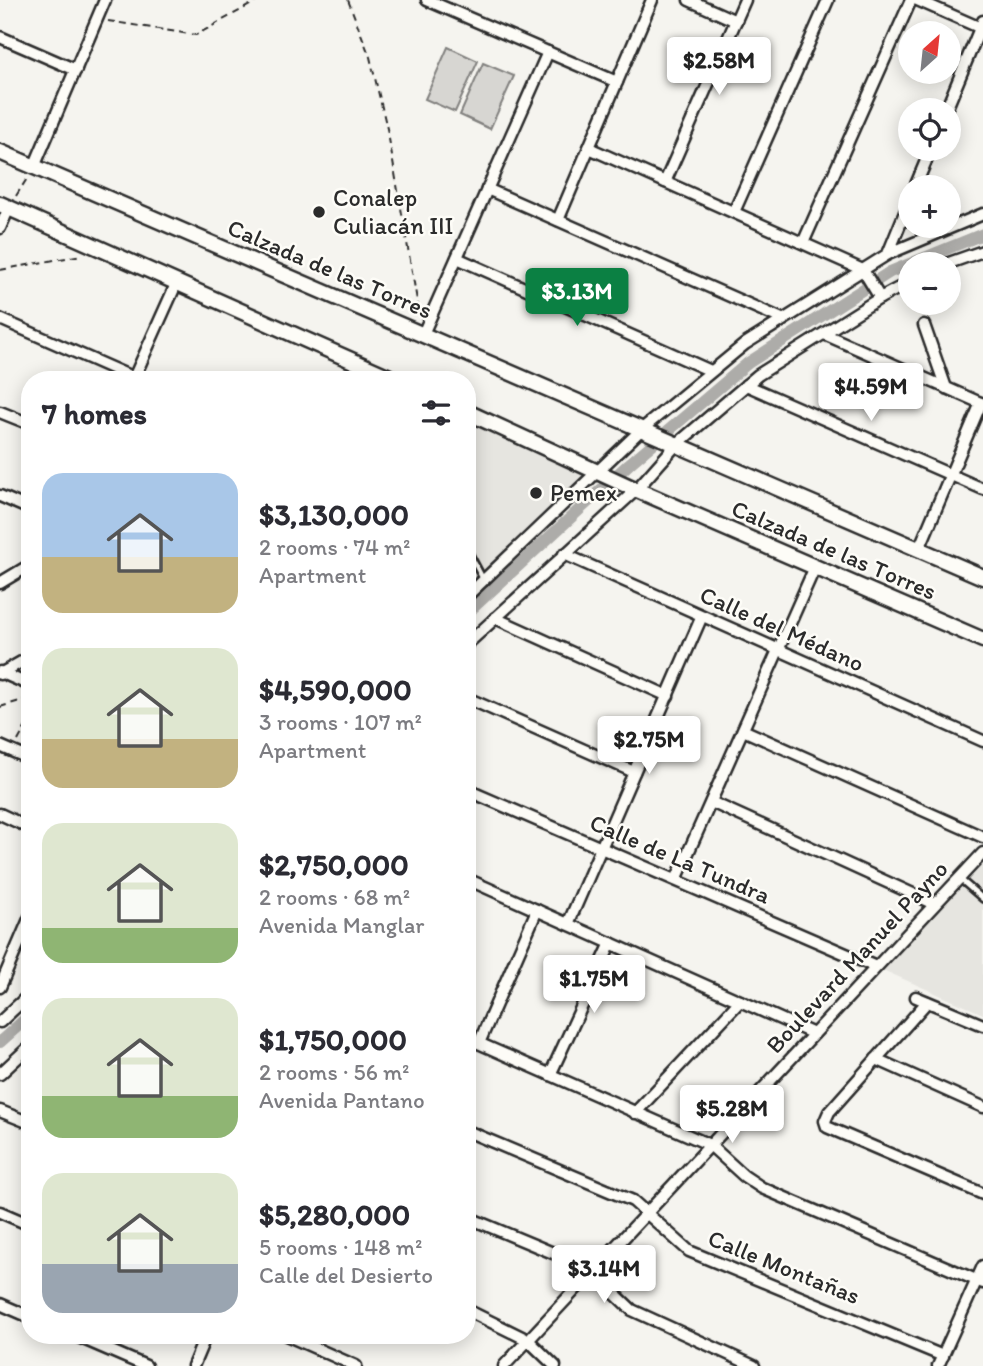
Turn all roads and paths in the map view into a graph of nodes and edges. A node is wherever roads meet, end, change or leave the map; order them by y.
1 (105, 0) edge
2 (259, 0) edge
3 (348, 0) edge
4 (427, 0) edge
5 (652, 0) edge
6 (689, 0) edge
7 (746, 0) edge
8 (828, 0) edge
9 (911, 0) edge
10 (917, 0) edge
11 (96, 20) junction
12 (736, 21) junction
13 (982, 25) edge
14 (0, 37) edge
15 (548, 52) junction
16 (76, 70) junction
17 (617, 82) junction
18 (951, 98) edge
19 (589, 148) junction
20 (0, 152) edge
21 (34, 167) junction
22 (665, 182) junction
23 (488, 189) junction
24 (4, 206) edge
25 (734, 212) junction
26 (983, 214) edge
27 (558, 220) junction
28 (0, 228) edge
29 (898, 229) edge
30 (803, 243) junction
31 (104, 250) junction
32 (983, 252) edge
33 (888, 254) junction
34 (457, 258) junction
35 (961, 259) edge
36 (0, 270) edge
37 (864, 272) junction
38 (177, 282) junction
39 (898, 287) edge
40 (878, 295) junction
41 (0, 319) edge
42 (782, 319) junction
43 (923, 325) dead end
44 (423, 334) junction
45 (824, 334) junction
46 (115, 371) edge
47 (137, 371) edge
48 (376, 371) edge
49 (710, 371) junction
50 (746, 385) junction
51 (946, 388) junction
52 (982, 404) edge
53 (0, 412) edge
54 (476, 416) edge
55 (21, 421) edge
56 (648, 432) junction
57 (673, 444) junction
58 (603, 475) junction
59 (952, 475) junction
60 (632, 488) junction
61 (983, 489) edge
62 (0, 496) edge
63 (21, 505) edge
64 (919, 549) junction
65 (564, 554) junction
66 (476, 565) edge
67 (815, 567) junction
68 (21, 570) edge
69 (983, 577) edge
70 (484, 580) junction
71 (0, 583) edge
72 (476, 588) edge
73 (702, 617) junction
74 (495, 618) junction
75 (476, 636) edge
76 (983, 640) edge
77 (778, 650) junction
78 (21, 662) edge
79 (1, 673) edge
80 (21, 681) edge
81 (668, 696) junction
82 (21, 701) edge
83 (476, 702) edge
84 (0, 707) edge
85 (743, 730) junction
86 (21, 736) edge
87 (983, 741) edge
88 (0, 746) edge
89 (13, 751) junction
90 (21, 755) edge
91 (634, 772) junction
92 (476, 794) edge
93 (711, 803) junction
94 (0, 814) edge
95 (21, 824) edge
96 (983, 836) edge
97 (601, 848) junction
98 (983, 853) edge
99 (959, 879) junction
100 (677, 880) junction
101 (476, 885) edge
102 (983, 899) edge
103 (935, 904) junction
104 (537, 910) junction
105 (568, 924) junction
106 (21, 938) edge
107 (611, 943) junction
108 (876, 967) junction
109 (0, 987) edge
110 (916, 997) dead end
111 (740, 1001) junction
112 (21, 1002) edge
113 (927, 1002) junction
114 (0, 1022) edge
115 (983, 1025) edge
116 (814, 1034) junction
117 (476, 1042) edge
118 (479, 1043) junction
119 (21, 1054) edge
120 (876, 1059) junction
121 (0, 1074) edge
122 (550, 1075) junction
123 (983, 1107) edge
124 (0, 1111) edge
125 (635, 1113) junction
126 (21, 1120) edge
127 (476, 1135) edge
128 (710, 1145) junction
129 (983, 1194) edge
130 (0, 1212) edge
131 (648, 1213) junction
132 (21, 1221) edge
133 (476, 1221) edge
134 (983, 1266) edge
135 (592, 1272) junction
136 (980, 1281) edge
137 (0, 1304) edge
138 (21, 1313) edge
139 (476, 1314) edge
140 (528, 1340) junction
141 (95, 1344) edge
142 (202, 1344) edge
143 (306, 1344) edge
144 (940, 1361) edge
145 (146, 1366) edge
146 (193, 1366) edge
147 (356, 1366) edge
148 (504, 1366) edge
149 (555, 1366) edge
150 (754, 1366) edge

1 - 11 street
2 - 11 path
3 - 44 path
4 - 15 street
5 - 17 street
6 - 12 street
7 - 12 street
8 - 25 street
9 - 30 street
10 - 13 street
11 - 16 street
12 - 22 street
13 - 18 street
14 - 16 street
15 - 17 street
15 - 23 street
16 - 21 street
17 - 19 street
19 - 22 street
19 - 27 street
20 - 21 main road, Calzada de las Torres
21 - 24 path
21 - 44 main road, Calzada de las Torres
22 - 25 street
23 - 27 street
23 - 34 street
24 - 28 street
24 - 31 main road
25 - 30 street
26 - 33 street
27 - 42 street
29 - 33 street
30 - 37 street
31 - 36 path
31 - 38 main road
32 - 35 street
33 - 37 street
34 - 44 street
34 - 49 street
37 - 40 street
37 - 42 street
38 - 47 street
38 - 48 main road
39 - 40 street
40 - 45 street
41 - 46 street
42 - 49 street
43 - 51 street
44 - 56 main road, Calzada de las Torres
45 - 50 street
45 - 51 street
49 - 56 street
50 - 57 street
50 - 59 street
51 - 52 street
52 - 59 street
53 - 55 street
54 - 58 main road
56 - 57 main road, Calzada de las Torres
56 - 58 street
57 - 60 street
57 - 64 main road, Calzada de las Torres
58 - 60 main road, Calzada de las Torres
58 - 70 street
59 - 61 street
59 - 64 street
60 - 65 street
60 - 67 main road, Calzada de las Torres
62 - 63 street
64 - 69 main road, Calzada de las Torres
65 - 73 street, Calle del Médano
65 - 74 street
66 - 70 lane
67 - 76 main road, Calzada de las Torres
67 - 77 street
68 - 71 street
70 - 72 street
73 - 77 street, Calle del Médano
73 - 81 street
74 - 75 street
74 - 81 street
77 - 85 street
77 - 87 street, Calle del Médano
78 - 79 street
79 - 80 street
81 - 91 street
82 - 84 path
83 - 91 street
85 - 93 street
85 - 96 street
86 - 89 path
88 - 89 street
89 - 90 street
91 - 97 street
92 - 97 street, Calle de La Tundra
93 - 100 street
93 - 103 street
94 - 95 street
97 - 100 street, Calle de La Tundra
97 - 105 street
98 - 99 street, Boulevard Manuel Payno
99 - 102 lane
99 - 103 street, Boulevard Manuel Payno
100 - 108 street, Calle de La Tundra
101 - 104 street
103 - 108 street, Boulevard Manuel Payno
104 - 105 street
104 - 118 street
105 - 107 street
106 - 109 street
107 - 111 street
107 - 122 street
108 - 116 street, Boulevard Manuel Payno
110 - 113 street
111 - 116 street
111 - 125 street
112 - 114 street
113 - 115 street
113 - 120 street
116 - 128 street, Boulevard Manuel Payno
117 - 118 street
118 - 122 street
119 - 121 street
120 - 123 street
120 - 129 street
122 - 125 street
124 - 126 street
125 - 128 street
127 - 131 street, Calle Montañas
128 - 131 street, Boulevard Manuel Payno
128 - 136 street
130 - 132 street
131 - 135 street, Boulevard Manuel Payno
131 - 144 street, Calle Montañas
133 - 135 street
134 - 136 street
135 - 140 street, Boulevard Manuel Payno
135 - 150 street
136 - 144 street
137 - 138 street
139 - 140 street
140 - 148 street, Boulevard Manuel Payno
140 - 149 street
141 - 145 street
142 - 146 street
143 - 147 street

